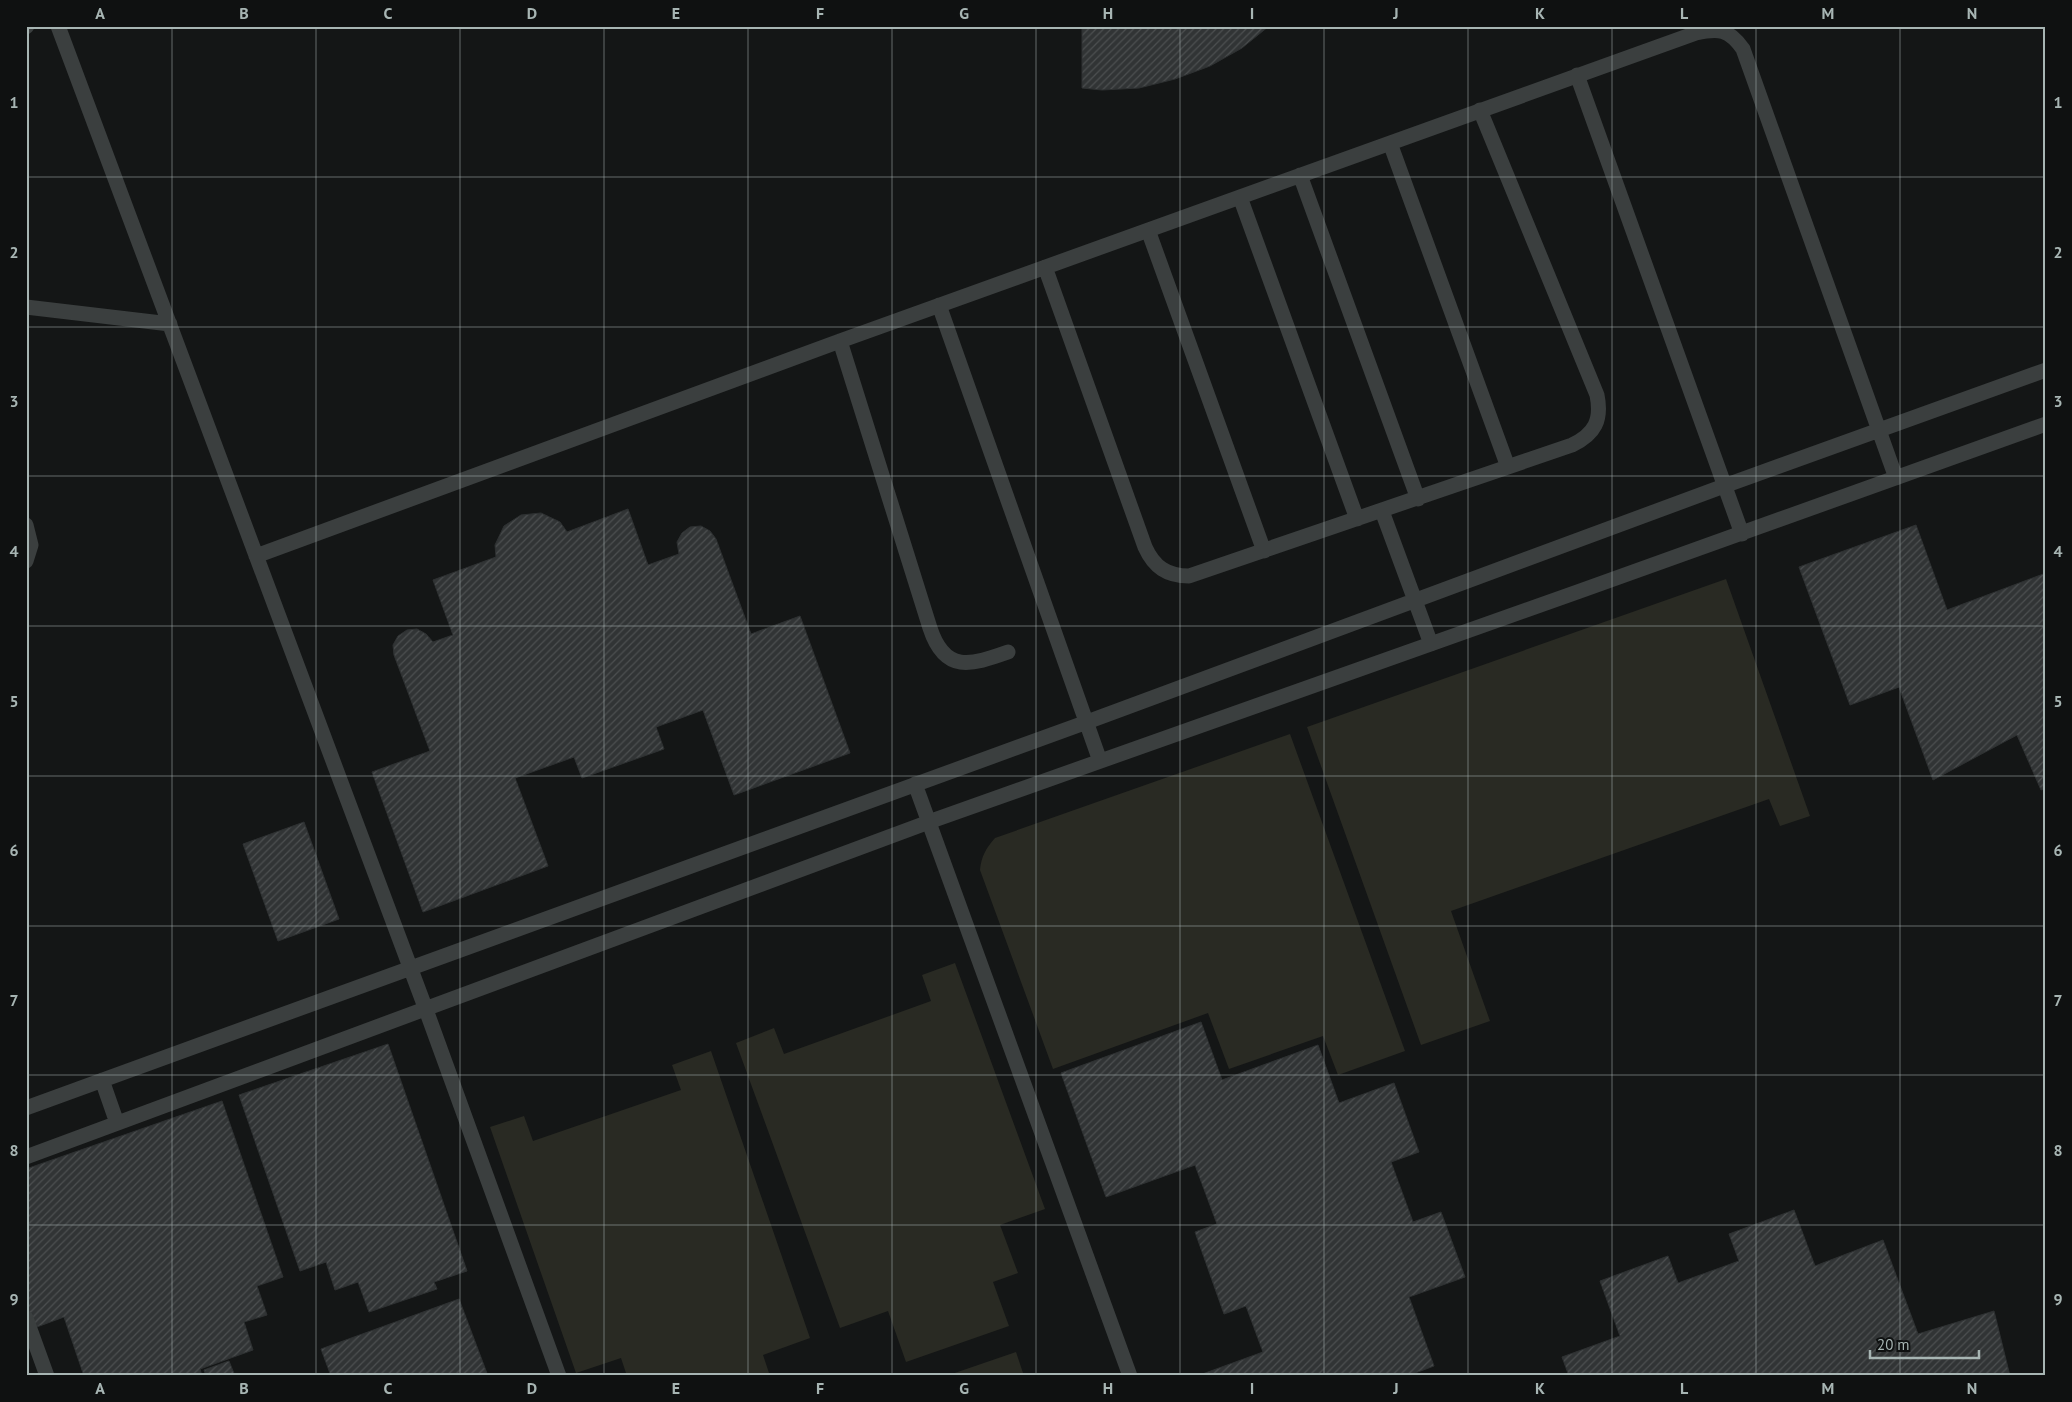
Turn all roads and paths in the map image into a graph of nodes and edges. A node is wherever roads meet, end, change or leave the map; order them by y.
1 (58, 26) edge
2 (1577, 75) junction
3 (1480, 110) junction
4 (1390, 143) junction
5 (1300, 175) junction
6 (1240, 197) junction
7 (1148, 230) junction
8 (1045, 267) junction
9 (939, 305) junction
10 (26, 307) edge
11 (170, 324) junction
12 (840, 341) junction
13 (2046, 370) edge
14 (2046, 424) edge
15 (1879, 430) junction
16 (1508, 467) junction
17 (1896, 478) junction
18 (1724, 486) junction
19 (1418, 498) junction
20 (1382, 510) junction
21 (1357, 519) junction
22 (26, 525) edge
23 (1742, 534) junction
24 (1264, 551) junction
25 (256, 556) junction
26 (26, 561) edge
27 (1415, 600) junction
28 (1431, 644) junction
29 (1008, 652) dead end
30 (1087, 722) junction
31 (1100, 761) junction
32 (916, 784) junction
33 (931, 822) junction
34 (410, 967) junction
35 (425, 1007) junction
36 (102, 1080) junction
37 (26, 1108) edge
38 (117, 1123) junction
39 (26, 1157) edge
40 (26, 1318) edge
41 (47, 1376) edge
42 (559, 1376) edge
43 (1130, 1376) edge

1 - 11 lane
2 - 3 lane
2 - 15 lane
2 - 18 lane
3 - 4 lane
3 - 16 lane
4 - 5 lane
4 - 16 lane
5 - 6 lane
5 - 19 lane
6 - 7 lane
6 - 21 lane
7 - 8 lane
7 - 24 lane
8 - 9 lane
8 - 24 lane
9 - 12 lane
9 - 30 lane
10 - 11 lane
11 - 25 lane
12 - 25 lane
12 - 29 lane
13 - 15 lane
14 - 17 lane
15 - 17 lane
15 - 18 lane
16 - 19 lane
17 - 23 lane
18 - 23 lane
18 - 27 lane
19 - 20 lane
20 - 21 lane
20 - 27 lane
21 - 24 lane
22 - 26 lane
23 - 28 lane
25 - 34 lane
27 - 28 lane
27 - 30 lane
28 - 31 lane
30 - 31 lane
30 - 32 lane
31 - 33 lane
32 - 33 lane
32 - 34 lane
33 - 35 lane
33 - 43 lane
34 - 35 lane
34 - 36 lane
35 - 38 lane
35 - 42 lane
36 - 37 lane
36 - 38 lane
38 - 39 lane
40 - 41 lane

